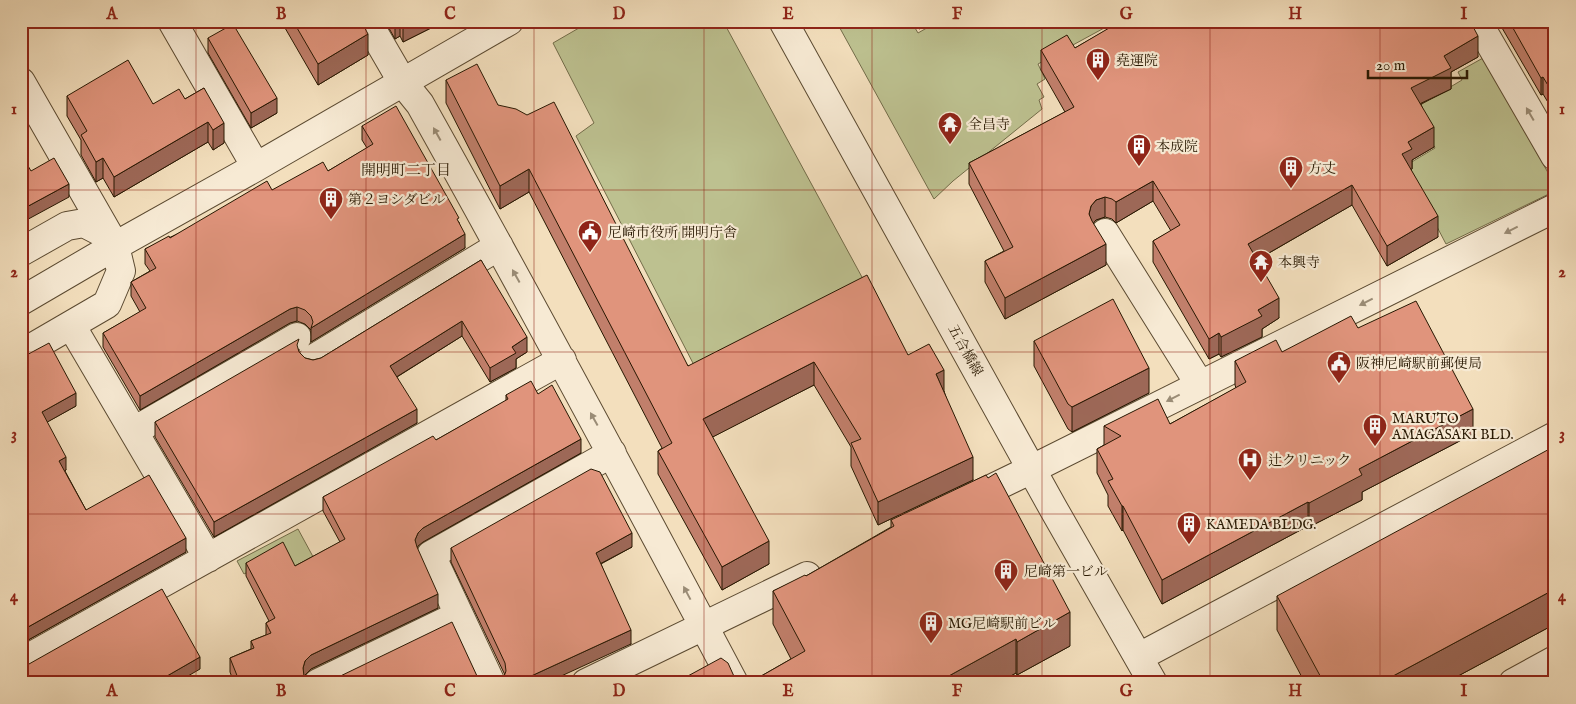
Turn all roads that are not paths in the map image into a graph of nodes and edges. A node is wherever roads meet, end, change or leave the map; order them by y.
1 (172, 21) edge
2 (366, 21) edge
3 (510, 21) edge
4 (783, 21) edge
5 (1478, 22) edge
6 (21, 82) edge
7 (403, 83) junction
8 (1555, 156) edge
9 (256, 167) junction
10 (1555, 208) edge
11 (1105, 233) dead end
12 (112, 241) junction
13 (499, 246) junction
14 (21, 252) edge
15 (21, 301) edge
16 (71, 325) junction
17 (21, 354) edge
18 (562, 360) junction
19 (1200, 385) junction
20 (134, 431) junction
21 (1555, 436) edge
22 (612, 453) junction
23 (1032, 470) junction
24 (947, 509) edge
25 (208, 558) junction
26 (827, 567) edge
27 (459, 615) junction
28 (704, 626) junction
29 (1555, 660) edge
30 (21, 662) edge
31 (1146, 675) edge
32 (318, 683) edge
33 (491, 683) edge
34 (586, 683) edge
35 (734, 683) edge
36 (1513, 683) edge

1 - 9 street
2 - 7 street
3 - 7 street
4 - 23 street, 五合橋線
8 -> 5 street
6 - 12 street
7 - 9 street
13 -> 7 street
9 - 12 street
10 -> 19 street
11 - 19 street
12 - 14 street
12 - 15 street
12 - 16 street
18 -> 13 street
13 - 20 street
16 - 17 street
16 - 20 street
22 -> 18 street
18 - 25 street
19 -> 23 street
20 - 25 street
21 - 31 street
22 - 27 street
28 -> 22 street
23 - 24 street
23 - 31 street, 五合橋線
25 - 30 street
26 - 28 street
27 - 32 street
27 - 33 street
28 - 34 street
28 - 35 street
29 - 36 street

